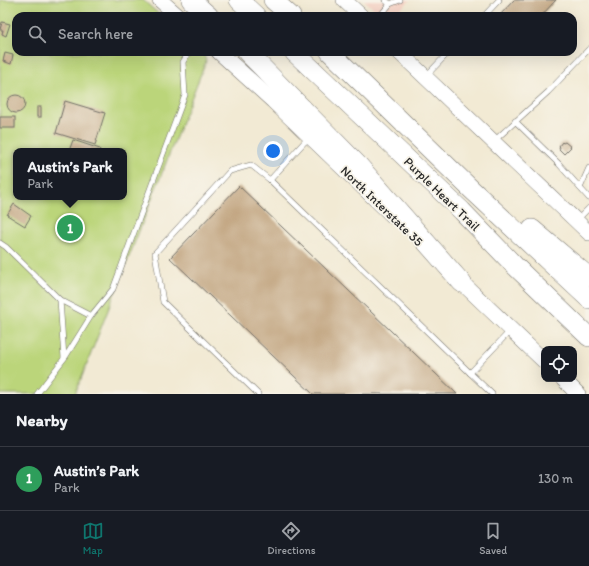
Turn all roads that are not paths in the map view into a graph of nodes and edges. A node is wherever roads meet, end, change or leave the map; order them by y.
1 (160, 0) edge
2 (191, 0) edge
3 (239, 0) edge
4 (273, 0) edge
5 (293, 0) edge
6 (344, 0) edge
7 (385, 0) edge
8 (400, 0) edge
9 (499, 0) edge
10 (390, 4) junction
11 (174, 12) edge
12 (204, 12) edge
13 (252, 12) edge
14 (286, 12) edge
15 (302, 12) edge
16 (357, 12) edge
17 (383, 12) edge
18 (488, 12) edge
19 (589, 49) edge
20 (187, 56) edge
21 (223, 56) edge
22 (251, 56) edge
23 (298, 56) edge
24 (335, 56) edge
25 (403, 56) edge
26 (445, 56) edge
27 (425, 77) junction
28 (515, 121) junction
29 (310, 136) junction
30 (493, 141) junction
31 (589, 168) edge
32 (270, 180) junction
33 (580, 188) junction
34 (471, 189) junction
35 (589, 198) edge
36 (589, 208) edge
37 (576, 221) junction
38 (589, 233) edge
39 (0, 243) edge
40 (589, 277) edge
41 (462, 283) junction
42 (589, 299) edge
43 (60, 300) junction
44 (91, 316) junction
45 (512, 330) junction
46 (589, 337) edge
47 (64, 358) junction
48 (541, 358) edge
49 (470, 373) junction
50 (566, 382) edge
51 (37, 394) edge
52 (258, 394) edge
53 (492, 394) edge
54 (578, 394) edge

1 - 11 main road
2 - 12 highway
3 - 13 highway
4 - 14 highway
5 - 15 highway
6 - 16 main road
7 - 10 lane
8 - 10 lane
9 - 18 lane
10 - 17 lane
19 - 28 lane
20 - 44 lane
21 - 29 main road, North Interstate 35
22 - 41 highway
23 - 46 highway, Purple Heart Trail
24 - 34 highway, Purple Heart Trail
25 - 27 main road
26 - 27 lane
27 - 30 main road
28 - 30 lane
28 - 33 lane
29 - 32 lane
29 - 41 main road, North Interstate 35
30 - 37 main road
31 - 33 lane
32 - 49 lane
32 - 52 lane
33 - 35 lane
34 - 40 highway
34 - 42 highway, Purple Heart Trail
36 - 37 lane
37 - 38 main road
39 - 43 lane
41 - 45 main road, North Interstate 35
43 - 44 lane
43 - 47 lane
44 - 47 lane
45 - 48 main road, North Interstate 35
45 - 49 lane
47 - 51 lane
49 - 53 lane
50 - 54 main road

